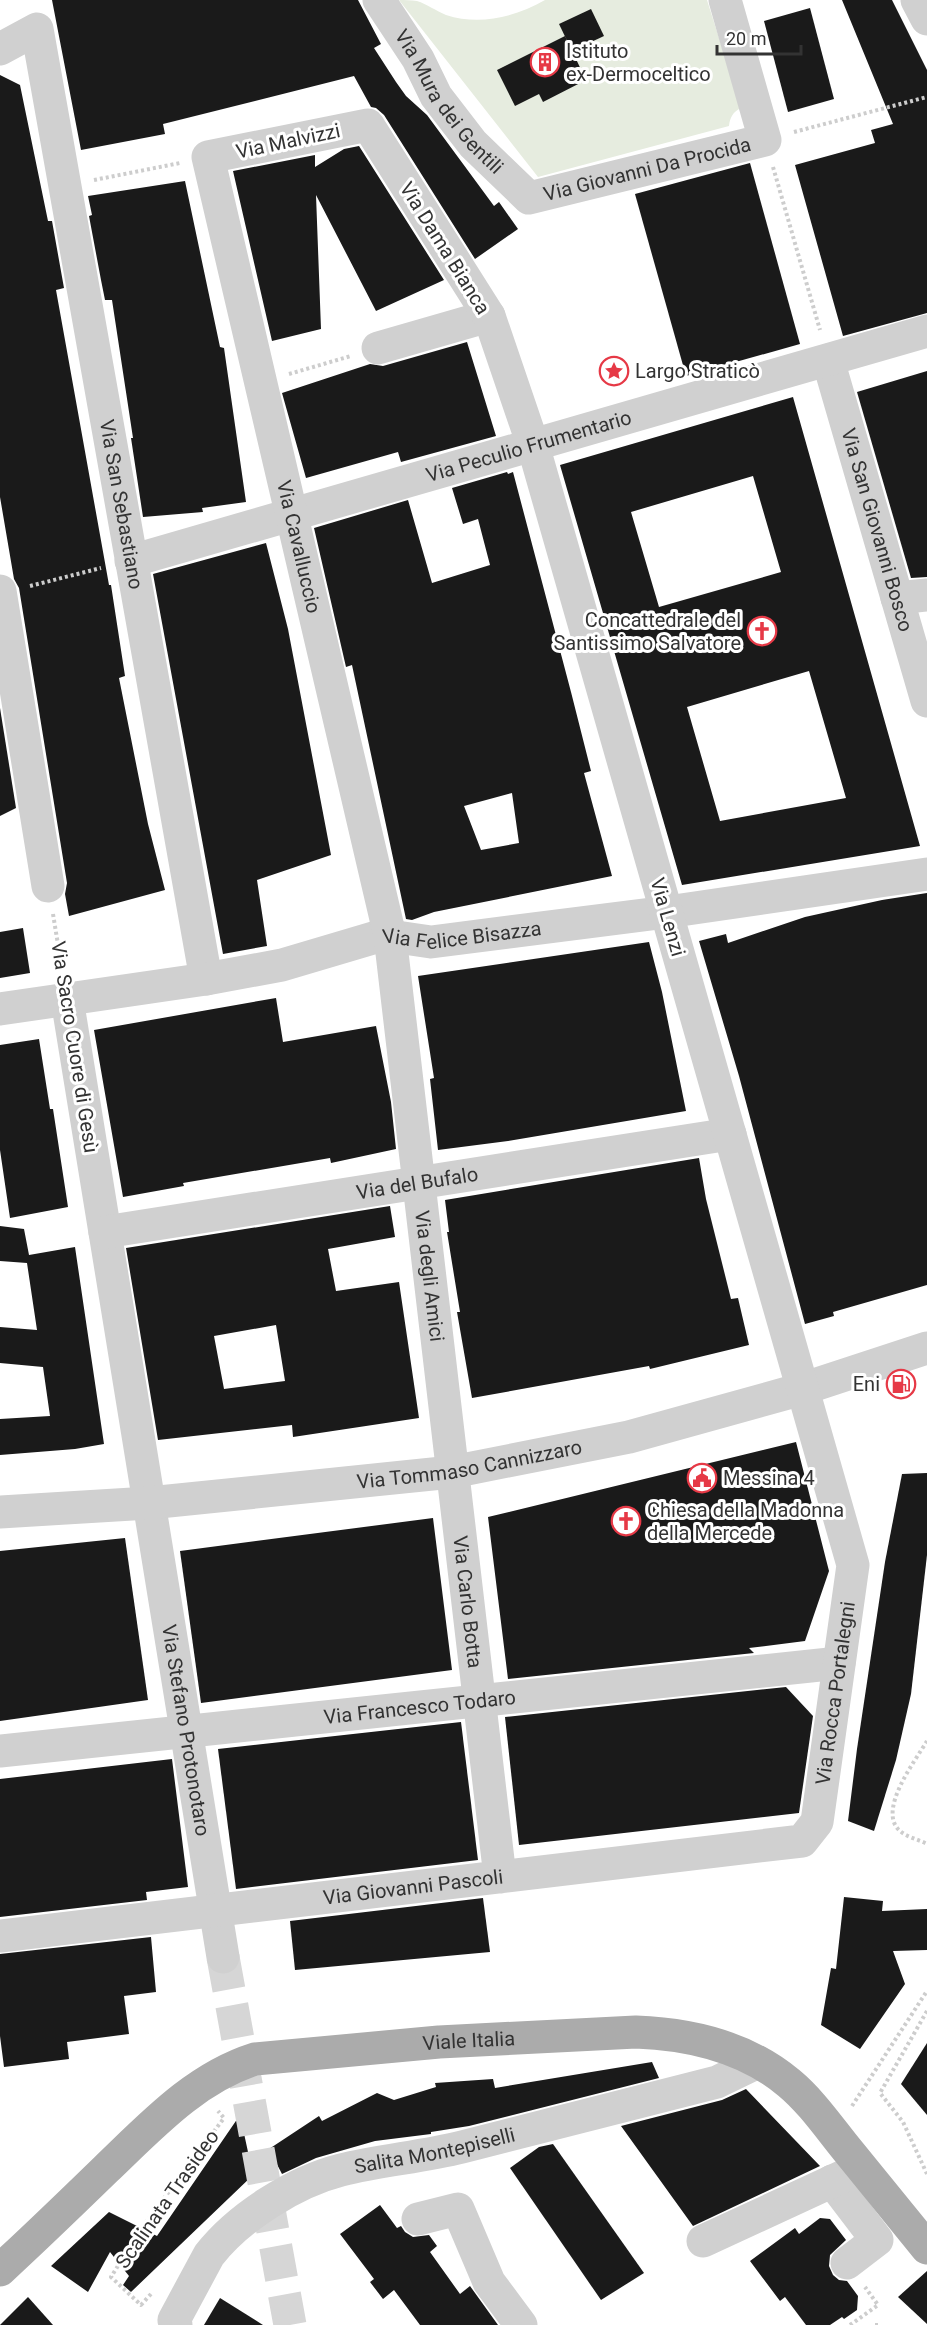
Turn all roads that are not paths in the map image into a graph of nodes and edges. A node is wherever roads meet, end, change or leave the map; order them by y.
1 (379, 0) edge
2 (725, 0) edge
3 (917, 0) edge
4 (927, 19) edge
5 (0, 50) edge
6 (368, 125) joint
7 (208, 158) joint
8 (529, 198) joint
9 (489, 316) junction
10 (927, 331) edge
11 (378, 348) road end
12 (828, 360) junction
13 (533, 445) junction
14 (290, 515) junction
15 (131, 561) junction
16 (0, 592) edge
17 (912, 597) edge
18 (927, 701) edge
19 (927, 874) edge
20 (48, 886) road end
21 (667, 912) junction
22 (390, 936) junction
23 (206, 979) junction
24 (67, 999) junction
25 (0, 1009) edge
26 (730, 1134) junction
27 (418, 1183) junction
28 (105, 1232) junction
29 (927, 1348) edge
30 (802, 1389) junction
31 (452, 1472) junction
32 (149, 1503) junction
33 (0, 1512) edge
34 (853, 1565) joint
35 (840, 1663) junction
36 (479, 1701) junction
37 (186, 1731) junction
38 (0, 1751) edge
39 (817, 1822) joint
40 (500, 1877) junction
41 (215, 1910) junction
42 (0, 1936) edge
43 (223, 1957) tunnel mouth
44 (758, 2062) junction
45 (861, 2168) junction
46 (832, 2181) junction
47 (418, 2219) dead end
48 (703, 2241) dead end
49 (927, 2248) edge
50 (847, 2263) road end
51 (0, 2270) edge
52 (176, 2325) edge
53 (521, 2325) edge

1 - 8 street, Via Mura dei Gentili
2 - 8 street, Via Giovanni Da Procida
3 - 4 street
5 - 15 street, Via San Sebastiano
6 - 7 street, Via Malvizzi
6 - 9 street, Via Dama Bianca
7 - 14 street, Via Cavalluccio
9 - 11 street
9 - 13 street, Via Dama Bianca
10 - 12 street, Via Peculio Frumentario
12 - 13 street, Via Peculio Frumentario
12 - 17 street, Via San Giovanni Bosco
13 - 14 street, Via Peculio Frumentario
13 - 21 street, Via Lenzi
14 - 15 street, Via Peculio Frumentario
14 - 22 street, Via Cavalluccio
15 - 23 street, Via San Sebastiano
16 - 20 street
17 - 18 street, Via San Giovanni Bosco
19 - 21 street, Via Felice Bisazza
21 - 22 street, Via Felice Bisazza
21 - 26 street, Via Lenzi
22 - 23 street, Via Felice Bisazza
22 - 27 street, Via degli Amici
23 - 24 street, Via Felice Bisazza
24 - 25 street, Via Felice Bisazza
24 - 28 street, Via Sacro Cuore di Gesù
26 - 27 street, Via del Bufalo
26 - 30 street, Via Lenzi
27 - 28 street, Via del Bufalo
27 - 31 street, Via degli Amici
28 - 32 street, Via Sacro Cuore di Gesù
29 - 30 street, Via Tommaso Cannizzaro
30 - 31 street, Via Tommaso Cannizzaro
30 - 34 street, Via Lenzi
31 - 32 street, Via Tommaso Cannizzaro
31 - 36 street, Via Carlo Botta
32 - 33 street, Via Tommaso Cannizzaro
32 - 37 street, Via Stefano Protonotaro
34 - 35 street, Via Rocca Portalegni
35 - 36 street, Via Francesco Todaro
35 - 39 street, Via Rocca Portalegni
36 - 37 street, Via Francesco Todaro
36 - 40 street, Via Carlo Botta
37 - 38 street, Via Francesco Todaro
37 - 41 street, Via Stefano Protonotaro
39 - 40 street, Via Giovanni Pascoli
40 - 41 street, Via Giovanni Pascoli
41 - 42 street, Via Giovanni Pascoli
41 - 43 street, Via Stefano Protonotaro
44 - 45 main road, Viale Italia
44 - 51 main road, Viale Italia
44 - 52 street, Salita Montepiselli
45 - 46 street
45 - 49 main road, Viale Italia
46 - 48 street
46 - 50 street
47 - 53 street

